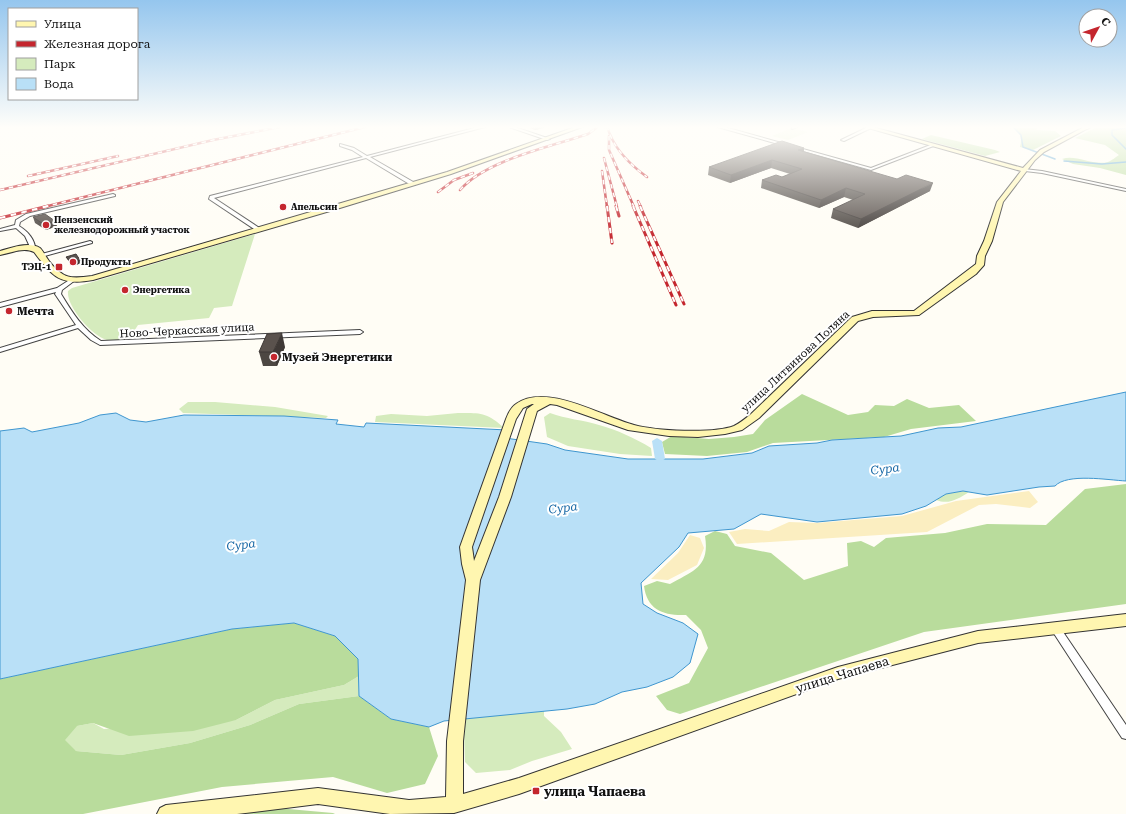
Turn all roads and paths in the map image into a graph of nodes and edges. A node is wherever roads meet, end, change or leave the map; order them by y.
1 (337, 164) edge
2 (376, 164) edge
3 (472, 164) edge
4 (853, 164) edge
5 (884, 164) edge
6 (1003, 164) edge
7 (1030, 164) edge
8 (1025, 170) junction
9 (412, 184) junction
10 (1126, 190) edge
11 (113, 195) dead end
12 (17, 226) junction
13 (0, 230) edge
14 (259, 230) junction
15 (90, 242) dead end
16 (33, 248) junction
17 (0, 254) edge
18 (41, 255) junction
19 (71, 281) junction
20 (59, 290) junction
21 (0, 305) edge
22 (79, 326) junction
23 (360, 332) dead end
24 (0, 350) edge
25 (559, 403) junction
26 (473, 580) junction
27 (1126, 620) edge
28 (1056, 629) junction
29 (1126, 734) edge
30 (454, 805) junction
31 (185, 813) edge
32 (166, 814) edge

1 - 14 street
2 - 9 street
3 - 9 main road
4 - 5 street
6 - 8 main road
7 - 8 main road, улица Литвинова Поляна
8 - 10 street
8 - 25 main road, улица Литвинова Поляна
9 - 14 main road
11 - 12 street
12 - 13 street
12 - 16 street
14 - 19 main road
15 - 18 street
16 - 17 main road
16 - 18 main road
18 - 19 main road
19 - 20 street
20 - 21 street
20 - 22 street, Ново-Черкасская улица
22 - 23 street, Ново-Черкасская улица
22 - 24 street
25 - 26 main road
25 - 26 main road
26 - 30 main road
27 - 28 main road, улица Чапаева
28 - 29 street
28 - 30 main road, улица Чапаева
30 - 31 main road, улица Чапаева
31 - 32 main road, улица Чапаева

